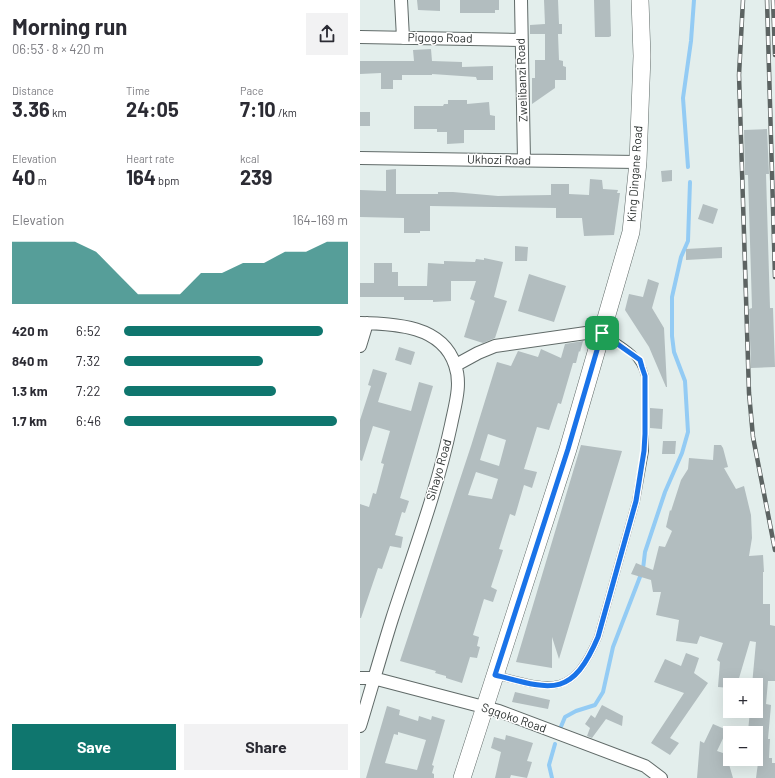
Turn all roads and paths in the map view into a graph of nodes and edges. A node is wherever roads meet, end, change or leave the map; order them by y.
1 (400, 0) edge
2 (521, 0) edge
3 (640, 0) edge
4 (360, 37) edge
5 (403, 38) junction
6 (520, 40) junction
7 (360, 158) edge
8 (524, 160) junction
9 (638, 162) junction
10 (364, 323) edge
11 (602, 333) junction
12 (360, 346) edge
13 (456, 365) junction
14 (495, 675) junction
15 (360, 678) edge
16 (373, 678) junction
17 (484, 707) junction
18 (360, 726) edge
19 (462, 778) edge
20 (661, 778) edge

1 - 5 street
2 - 6 street, Zwelibanzi Road
3 - 9 street, King Dingane Road
4 - 5 street, Pigogo Road
5 - 6 street, Pigogo Road
6 - 8 street, Zwelibanzi Road
7 - 8 street, Ukhozi Road
8 - 9 street, Ukhozi Road
9 - 11 street, King Dingane Road
10 - 12 street
10 - 13 street, Sihayo Road
11 - 13 street
11 - 14 street, King Dingane Road
11 - 14 lane
13 - 16 street, Sihayo Road
14 - 17 street, King Dingane Road
15 - 16 street, Sgqoko Road
16 - 17 street, Sgqoko Road
16 - 18 street, Sihayo Road
17 - 19 street, King Dingane Road
17 - 20 street, Sgqoko Road

